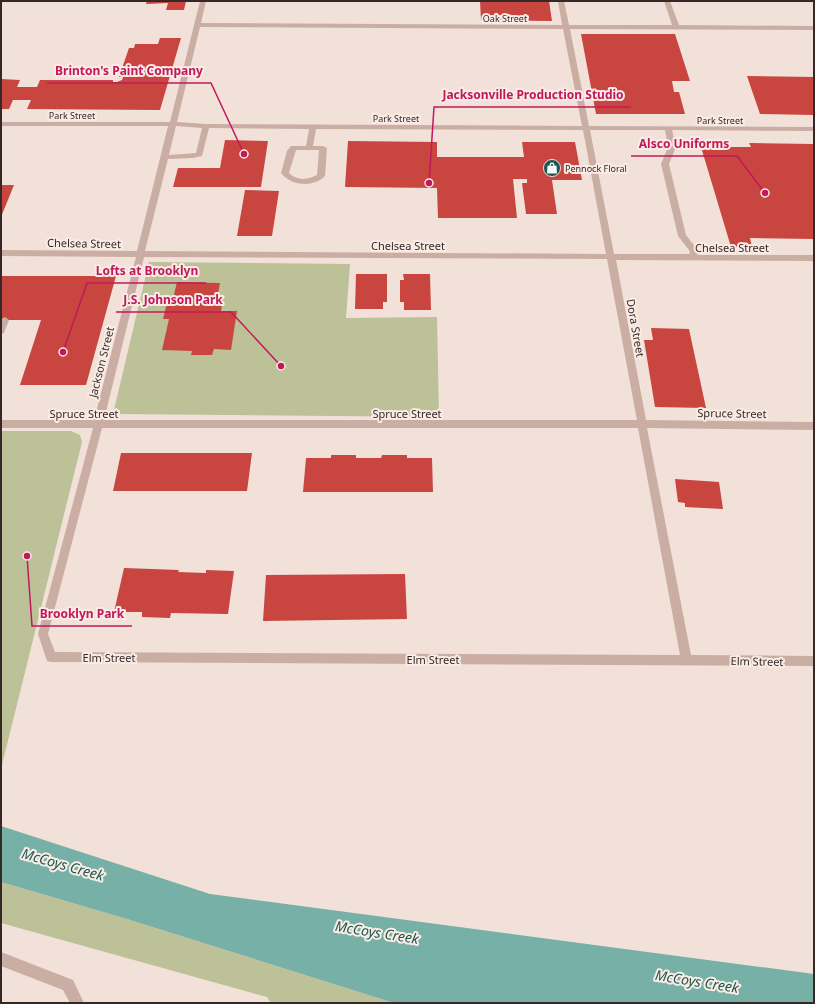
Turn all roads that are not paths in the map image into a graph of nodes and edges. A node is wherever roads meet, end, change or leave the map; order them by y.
1 (203, 1) edge
2 (561, 1) edge
3 (667, 1) edge
4 (196, 25) junction
5 (566, 27) junction
6 (676, 27) junction
7 (814, 28) edge
8 (1, 124) edge
9 (173, 124) junction
10 (206, 126) junction
11 (314, 127) junction
12 (586, 128) junction
13 (668, 129) junction
14 (814, 130) edge
15 (309, 148) junction
16 (165, 157) junction
17 (1, 253) edge
18 (139, 254) junction
19 (611, 257) junction
20 (694, 257) junction
21 (814, 258) edge
22 (5, 320) dead end
23 (1, 331) edge
24 (1, 424) edge
25 (642, 424) junction
26 (98, 425) junction
27 (814, 426) edge
28 (51, 656) joint
29 (686, 660) junction
30 (814, 661) edge
31 (1, 959) edge
32 (77, 1003) edge

1 - 4 street, Jackson Street
2 - 5 street, Dora Street
3 - 6 street
4 - 5 street, Oak Street
4 - 9 street, Jackson Street
5 - 6 street, Oak Street
5 - 12 street, Dora Street
6 - 7 street, Oak Street
8 - 9 street, Park Street
9 - 10 street, Park Street
9 - 16 street, Jackson Street
10 - 11 street, Park Street
10 - 16 street
11 - 12 street, Park Street
11 - 15 street
12 - 13 street, Park Street
12 - 19 street, Dora Street
13 - 14 street, Park Street
13 - 20 street
15 - 15 street
16 - 18 street, Jackson Street
17 - 18 street, Chelsea Street
18 - 19 street, Chelsea Street
18 - 26 street, Jackson Street
19 - 20 street, Chelsea Street
19 - 25 street, Dora Street
20 - 21 street, Chelsea Street
22 - 23 street
24 - 26 street, Spruce Street
25 - 26 street, Spruce Street
25 - 27 street, Spruce Street
25 - 29 street, Dora Street
26 - 28 street, Jackson Street
28 - 29 street, Elm Street
29 - 30 street, Elm Street
31 - 32 street

